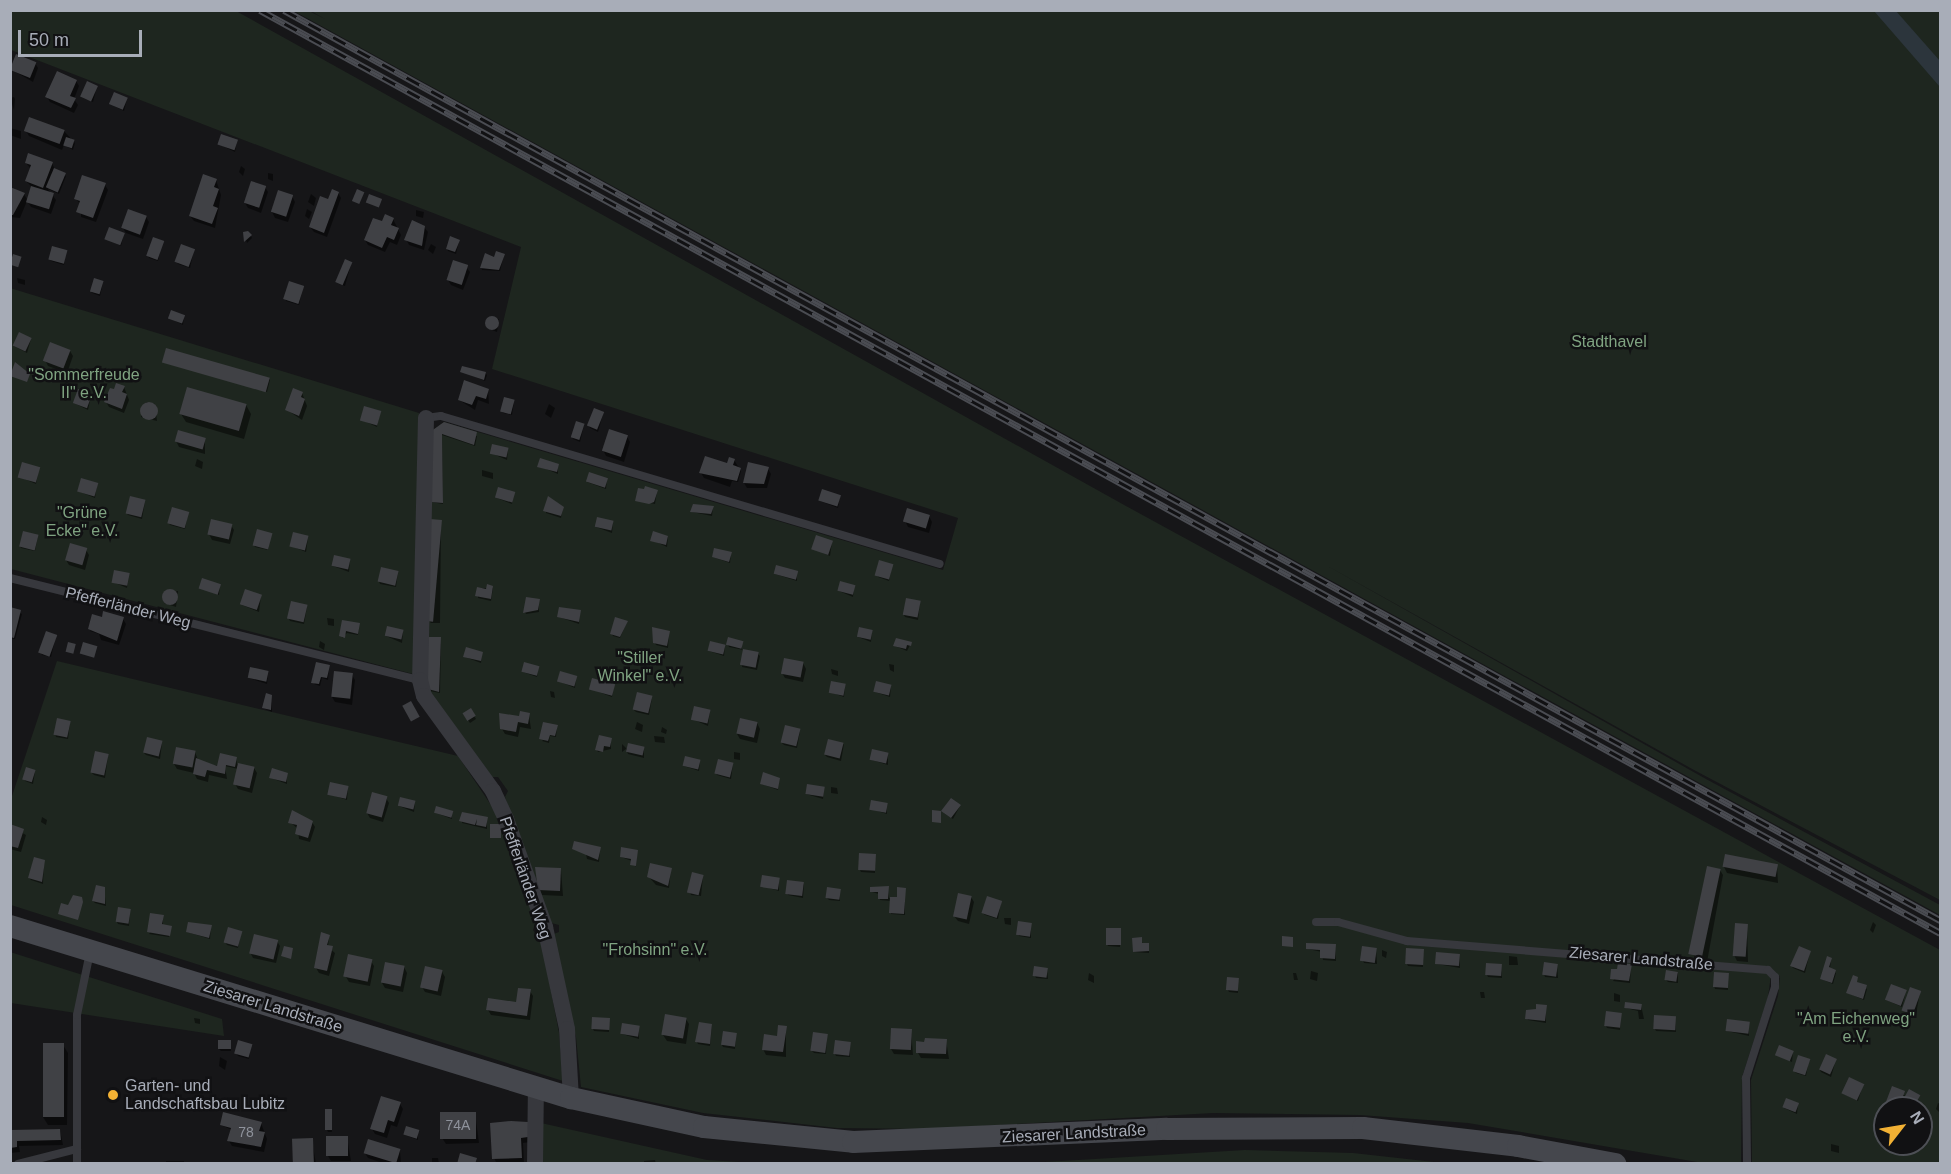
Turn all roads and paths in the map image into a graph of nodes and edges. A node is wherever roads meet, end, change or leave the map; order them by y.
1 (426, 418) joint
2 (940, 564) dead end
3 (10, 579) edge
4 (420, 680) junction
5 (1316, 922) dead end
6 (10, 926) edge
7 (90, 949) junction
8 (536, 1087) junction
9 (571, 1098) junction
10 (77, 1149) junction
11 (18, 1164) edge
12 (77, 1164) edge
13 (535, 1164) edge
14 (1615, 1164) edge
15 (1747, 1164) edge

1 - 2 lane
1 - 4 street, Pfefferländer Weg
3 - 4 lane, Pfefferländer Weg
4 - 9 street, Pfefferländer Weg
5 - 15 lane, Ziesarer Landstraße
6 - 7 main road, Ziesarer Landstraße
7 - 8 main road, Ziesarer Landstraße
7 - 10 lane
8 - 9 main road, Ziesarer Landstraße
8 - 13 street
9 - 14 main road, Ziesarer Landstraße
10 - 11 lane
10 - 12 lane

